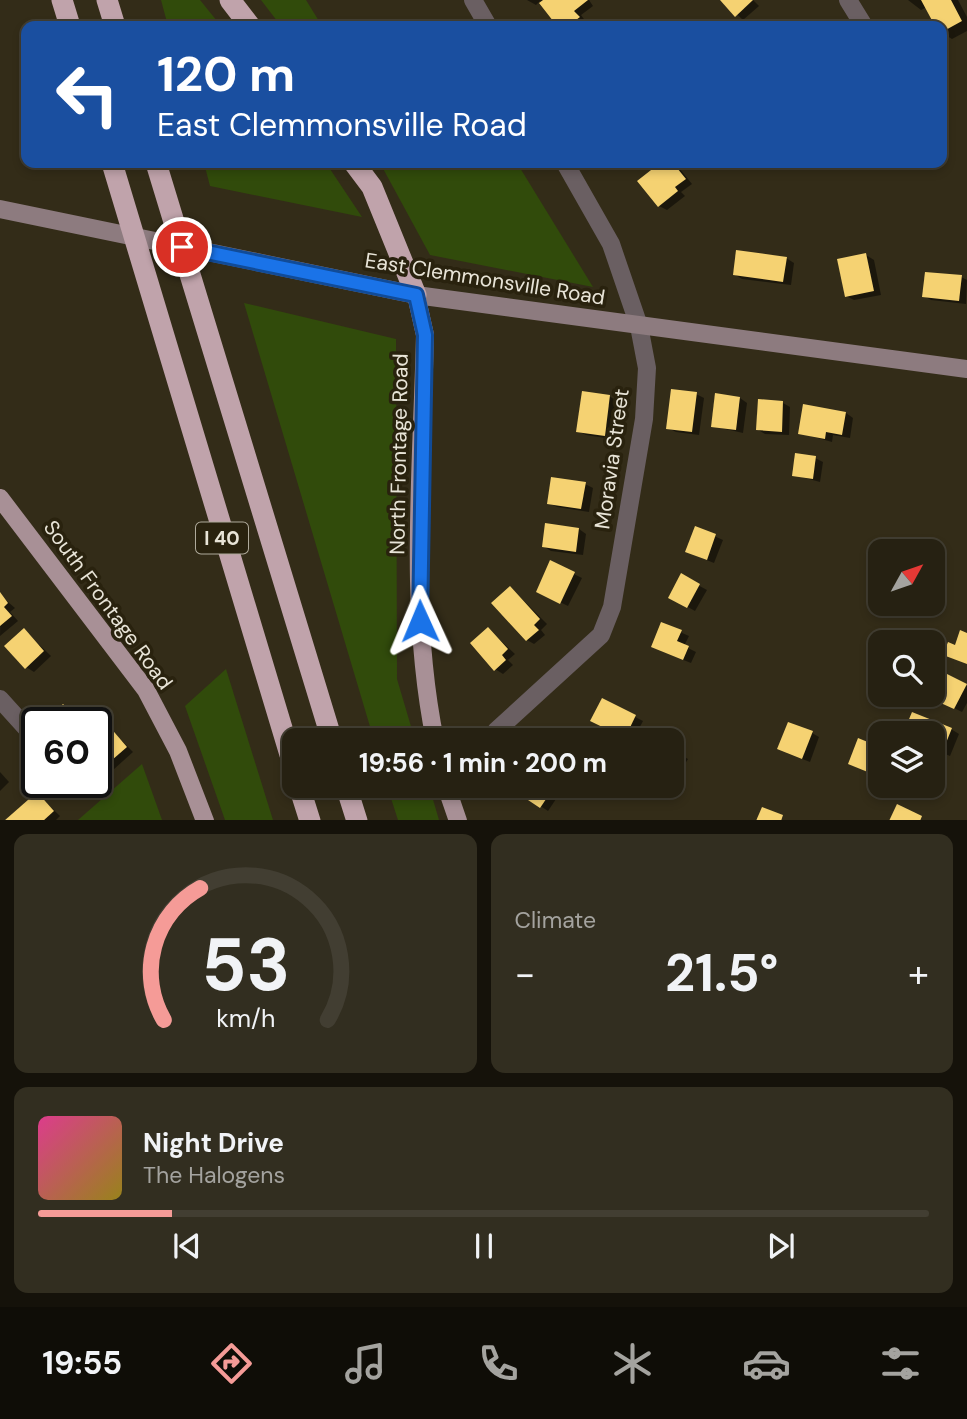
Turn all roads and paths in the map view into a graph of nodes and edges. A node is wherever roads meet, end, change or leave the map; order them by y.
1 (62, 0) edge
2 (107, 0) edge
3 (230, 0) edge
4 (473, 0) edge
5 (848, 0) edge
6 (68, 21) edge
7 (113, 21) edge
8 (246, 21) edge
9 (485, 21) edge
10 (860, 21) edge
11 (113, 168) edge
12 (158, 168) edge
13 (358, 168) edge
14 (568, 168) edge
15 (0, 209) edge
16 (416, 295) junction
17 (639, 326) junction
18 (967, 369) edge
19 (0, 498) edge
20 (0, 699) edge
21 (21, 722) edge
22 (328, 728) edge
23 (432, 728) edge
24 (499, 728) edge
25 (282, 729) edge
26 (303, 798) edge
27 (350, 798) edge
28 (450, 798) edge
29 (205, 820) edge
30 (310, 820) edge
31 (357, 820) edge
32 (458, 820) edge

1 - 6 highway
2 - 7 highway
3 - 8 highway
4 - 9 street
5 - 10 street
11 - 25 highway, I 40
12 - 22 highway, I 40
13 - 16 highway
14 - 17 street, Moravia Street
15 - 16 main road, East Clemmonsville Road
16 - 17 main road, East Clemmonsville Road
16 - 23 main road, North Frontage Road
17 - 18 main road, East Clemmonsville Road
17 - 24 street, Moravia Street
19 - 29 main road, South Frontage Road
20 - 21 street
26 - 30 highway
27 - 31 highway
28 - 32 main road

